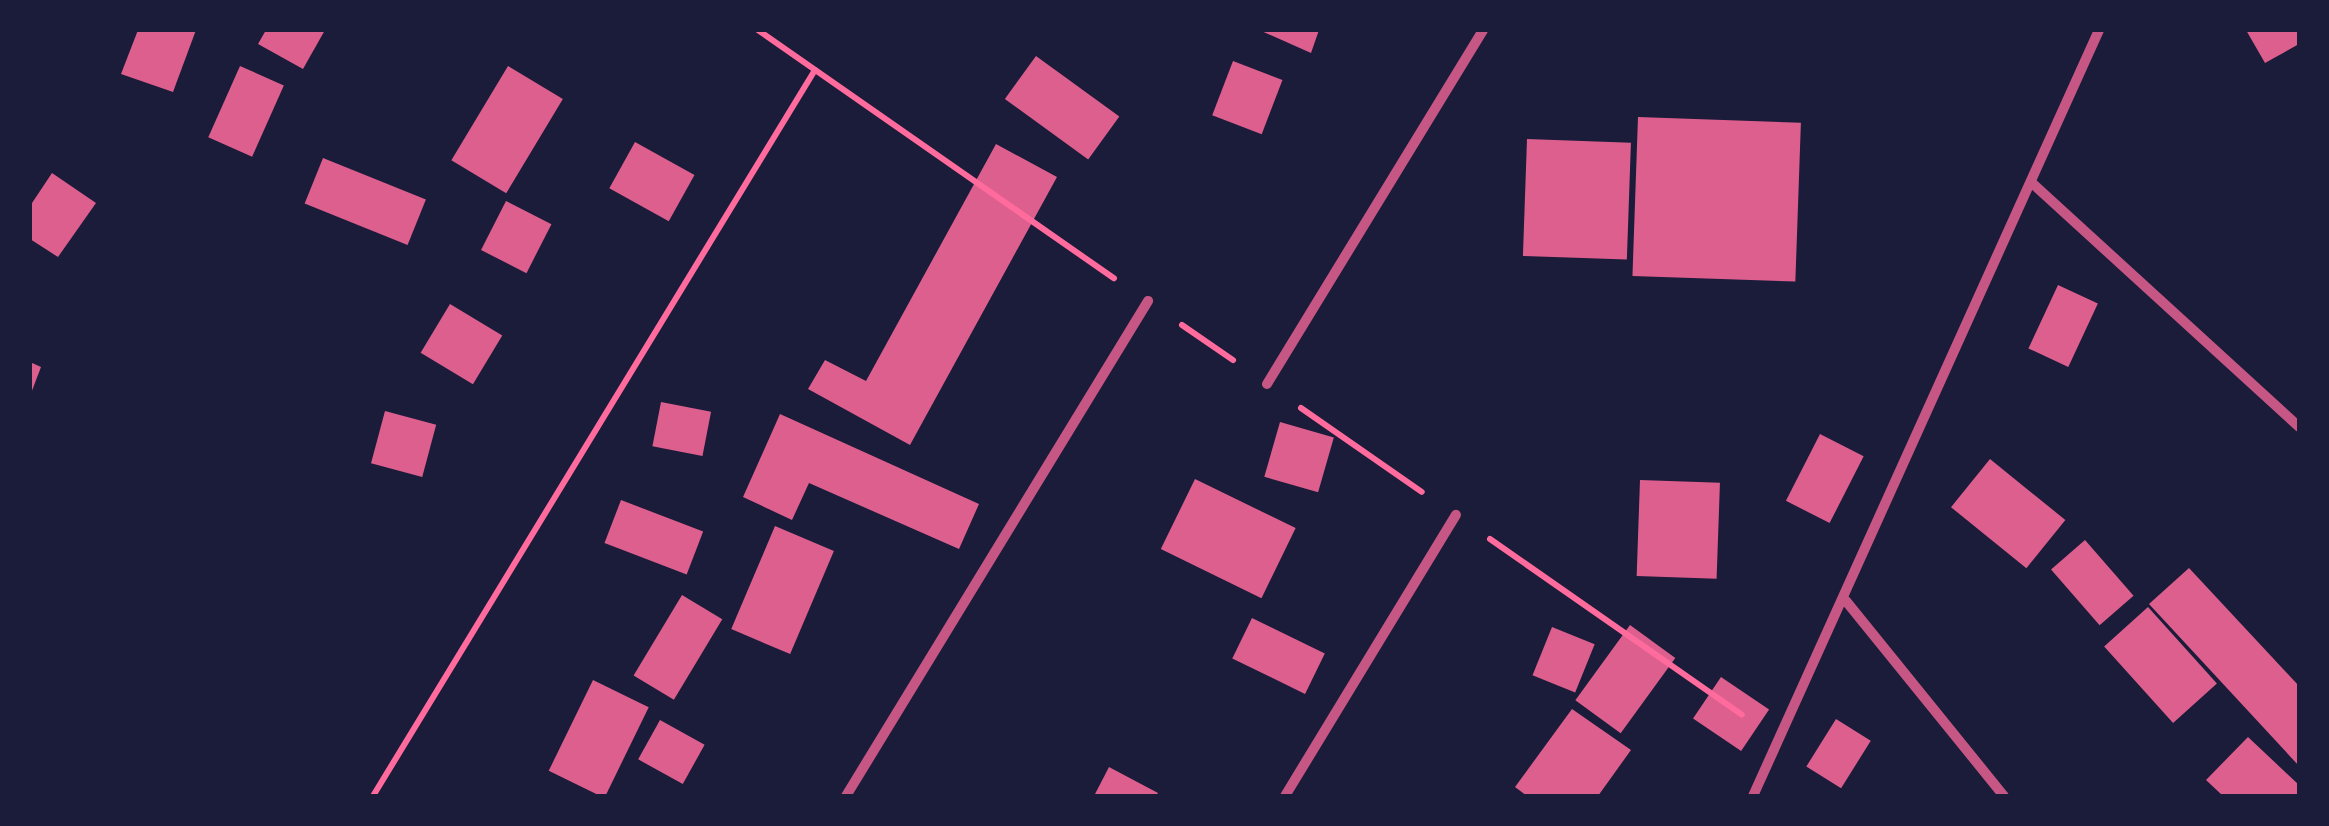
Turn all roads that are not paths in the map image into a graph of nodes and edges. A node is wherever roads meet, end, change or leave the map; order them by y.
1 (1483, 30) edge
2 (2099, 30) edge
3 (2032, 183) junction
4 (1148, 301) dead end
5 (1267, 384) dead end
6 (2299, 426) edge
7 (1456, 516) dead end
8 (1846, 600) junction
9 (846, 796) edge
10 (1285, 796) edge
11 (1753, 796) edge
12 (2004, 796) edge

1 - 5 street
2 - 3 street
3 - 6 street
3 - 8 street
4 - 9 street
7 - 10 street
8 - 11 street
8 - 12 street

